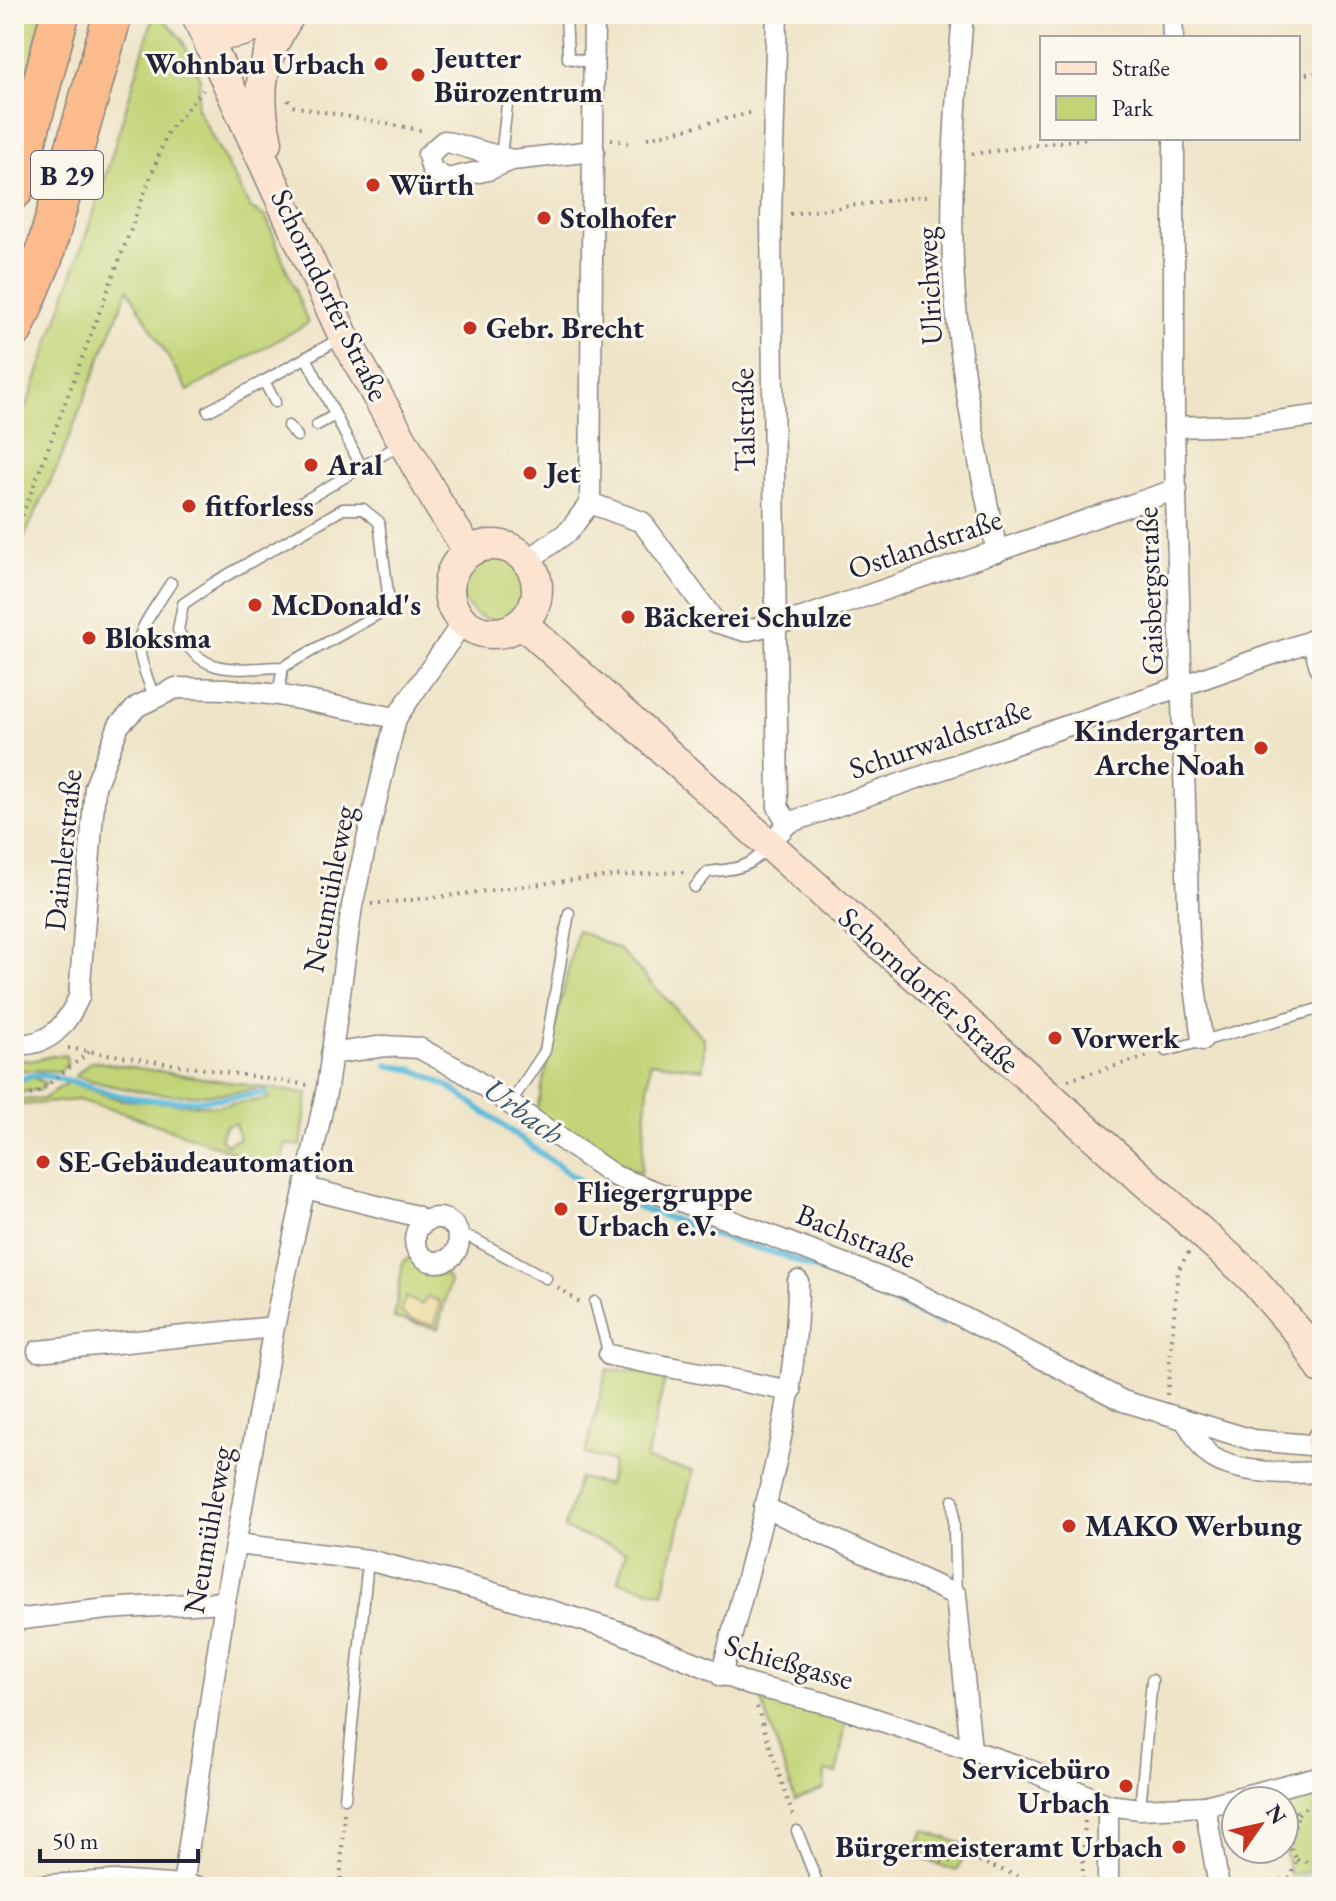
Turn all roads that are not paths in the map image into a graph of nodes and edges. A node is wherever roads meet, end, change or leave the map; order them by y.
1 (60, 14) edge
2 (275, 14) edge
3 (290, 14) edge
4 (566, 14) edge
5 (594, 14) edge
6 (777, 14) edge
7 (963, 14) edge
8 (1172, 14) edge
9 (113, 16) edge
10 (207, 20) edge
11 (1173, 36) edge
12 (594, 63) junction
13 (507, 105) dead end
14 (1174, 140) edge
15 (594, 151) junction
16 (506, 158) joint
17 (277, 187) junction
18 (14, 190) edge
19 (14, 329) edge
20 (344, 337) junction
21 (306, 357) junction
22 (264, 381) junction
23 (275, 402) dead end
24 (208, 411) dead end
25 (335, 415) junction
26 (1322, 415) edge
27 (317, 425) dead end
28 (288, 426) dead end
29 (1174, 427) junction
30 (297, 436) dead end
31 (403, 443) junction
32 (362, 468) junction
33 (1177, 489) junction
34 (590, 503) junction
35 (294, 507) dead end
36 (469, 551) junction
37 (997, 552) junction
38 (527, 561) junction
39 (171, 583) dead end
40 (463, 622) junction
41 (522, 623) junction
42 (777, 626) junction
43 (1317, 638) edge
44 (283, 667) junction
45 (1322, 673) edge
46 (1184, 684) junction
47 (278, 695) junction
48 (154, 696) junction
49 (396, 718) junction
50 (788, 823) junction
51 (767, 847) junction
52 (695, 887) dead end
53 (569, 913) dead end
54 (1322, 1008) edge
55 (1202, 1040) junction
56 (14, 1044) edge
57 (1166, 1051) road end
58 (331, 1054) junction
59 (509, 1105) junction
60 (306, 1188) junction
61 (424, 1223) junction
62 (458, 1235) junction
63 (546, 1278) road end
64 (798, 1281) dead end
65 (595, 1302) dead end
66 (274, 1327) junction
67 (38, 1351) dead end
68 (609, 1355) joint
69 (1322, 1369) edge
70 (791, 1391) junction
71 (1186, 1422) junction
72 (1322, 1440) edge
73 (1322, 1447) edge
74 (1322, 1471) edge
75 (953, 1500) dead end
76 (764, 1507) junction
77 (237, 1544) junction
78 (368, 1560) junction
79 (956, 1595) junction
80 (225, 1602) junction
81 (14, 1620) edge
82 (721, 1676) junction
83 (1152, 1680) dead end
84 (971, 1750) junction
85 (1322, 1776) edge
86 (345, 1798) road end
87 (1108, 1805) junction
88 (1205, 1806) junction
89 (1140, 1809) junction
90 (797, 1831) road end
91 (190, 1886) edge
92 (18, 1887) edge
93 (819, 1887) edge
94 (1108, 1887) edge
95 (1219, 1887) edge

1 - 18 highway, B 29
2 - 10 street
3 - 17 street
4 - 12 lane
5 - 12 street
6 - 42 street, Talstraße
7 - 37 street, Ulrichweg
8 - 11 street
9 - 19 highway, B 29
10 - 17 street, Schorndorfer Straße
12 - 15 street
13 - 16 lane
14 - 29 street, Gaisbergstraße
15 - 16 street
15 - 34 street
17 - 20 street, Schorndorfer Straße
20 - 21 lane
20 - 31 street, Schorndorfer Straße
21 - 22 lane
21 - 25 lane
22 - 23 lane
22 - 24 lane
25 - 27 lane
25 - 32 lane
26 - 29 street
28 - 30 lane
29 - 33 street, Gaisbergstraße
31 - 32 lane
31 - 36 street, Schorndorfer Straße
32 - 35 lane
33 - 37 street, Ostlandstraße
33 - 46 street, Gaisbergstraße
34 - 38 street
34 - 42 street, Ostlandstraße
36 - 38 street
36 - 40 street
37 - 42 street, Ostlandstraße
38 - 41 street
39 - 48 lane
40 - 41 street
40 - 49 street, Neumühleweg
41 - 51 street, Schorndorfer Straße
42 - 50 street, Talstraße
43 - 45 street
43 - 46 street, Schurwaldstraße
44 - 44 lane
44 - 47 lane
46 - 50 street, Schurwaldstraße
46 - 55 street, Gaisbergstraße
47 - 48 street, Daimlerstraße
47 - 49 street, Daimlerstraße
48 - 56 street, Daimlerstraße
49 - 58 street, Neumühleweg
50 - 51 street, Schurwaldstraße
51 - 52 lane
51 - 69 street, Schorndorfer Straße
53 - 59 lane
54 - 55 lane
55 - 57 lane
58 - 59 street, Bachstraße
58 - 60 street, Neumühleweg
59 - 71 street, Bachstraße
60 - 61 street
60 - 66 street, Neumühleweg
61 - 62 street
61 - 62 street
62 - 63 lane
64 - 70 street
65 - 68 lane
66 - 67 street
66 - 77 street, Neumühleweg
68 - 70 street
70 - 76 street
71 - 73 street, Bachstraße
71 - 74 street
72 - 73 street
75 - 79 lane
76 - 79 street
76 - 82 street
77 - 78 street, Schießgasse
77 - 80 street, Neumühleweg
78 - 82 street, Schießgasse
78 - 86 lane
79 - 84 street
80 - 81 street
80 - 91 street, Neumühleweg
82 - 84 street, Schießgasse
83 - 89 lane
84 - 87 street, Schießgasse
85 - 88 street, Schießgasse
87 - 89 street, Schießgasse
87 - 94 street
88 - 89 street, Schießgasse
88 - 95 street
90 - 93 lane
91 - 92 street

